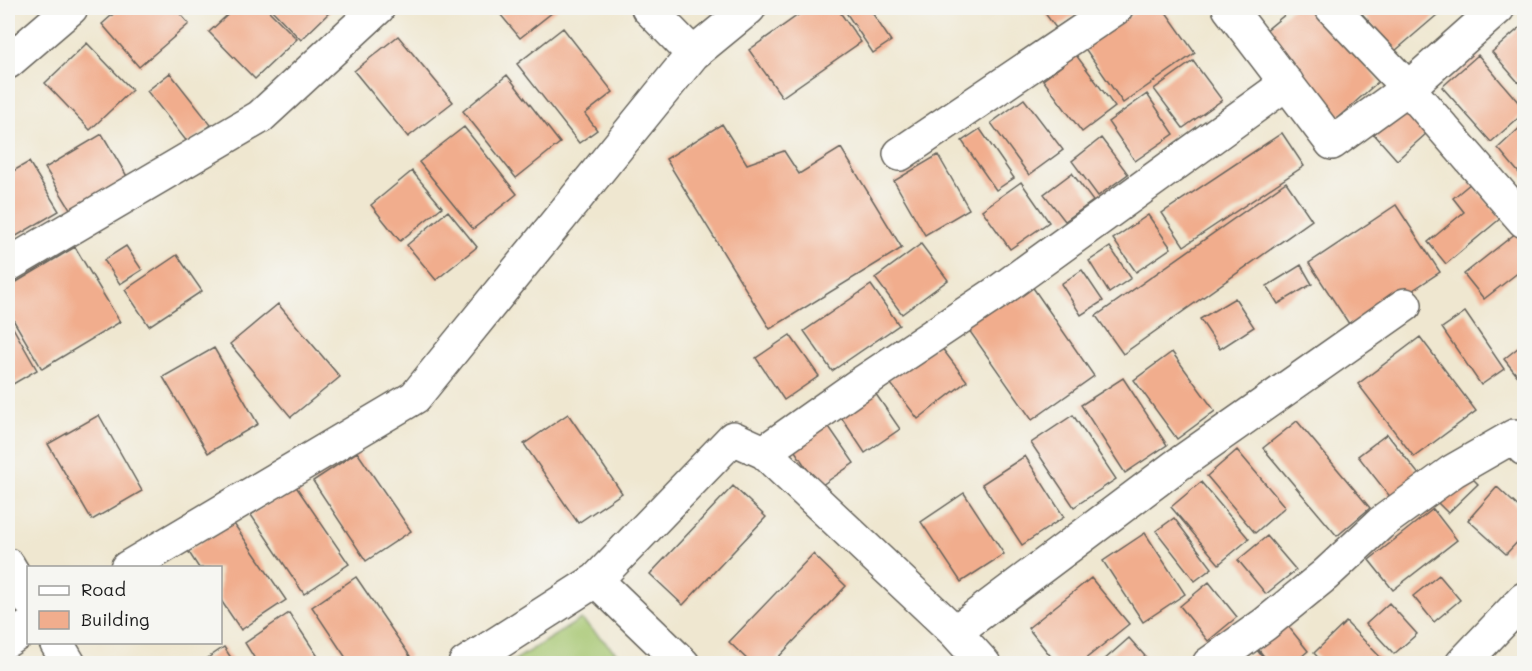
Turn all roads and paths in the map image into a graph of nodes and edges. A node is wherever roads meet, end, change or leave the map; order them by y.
1 (71, 8) edge
2 (378, 8) edge
3 (648, 8) edge
4 (748, 8) edge
5 (1116, 8) edge
6 (1229, 8) edge
7 (1332, 8) edge
8 (1498, 8) edge
9 (693, 54) junction
10 (8, 62) edge
11 (1287, 83) junction
12 (1408, 88) junction
13 (900, 154) dead end
14 (1524, 220) edge
15 (8, 265) edge
16 (1405, 305) dead end
17 (1524, 449) edge
18 (764, 452) junction
19 (8, 566) edge
20 (130, 566) edge
21 (596, 580) junction
22 (27, 597) edge
23 (1524, 599) edge
24 (27, 628) edge
25 (955, 632) junction
26 (8, 640) edge
27 (57, 644) edge
28 (69, 663) edge
29 (465, 663) edge
30 (683, 663) edge
31 (984, 663) edge
32 (1209, 663) edge
33 (1462, 663) edge

1 - 10 street
2 - 15 street
3 - 9 street
4 - 9 street
5 - 13 street
6 - 11 street
7 - 12 street
8 - 12 street
9 - 20 street
11 - 12 street
11 - 18 street
12 - 14 street
16 - 25 street
17 - 32 street
18 - 21 street
18 - 25 street
19 - 22 street
21 - 29 street
21 - 30 street
23 - 33 street
24 - 26 street
25 - 31 street
27 - 28 street

